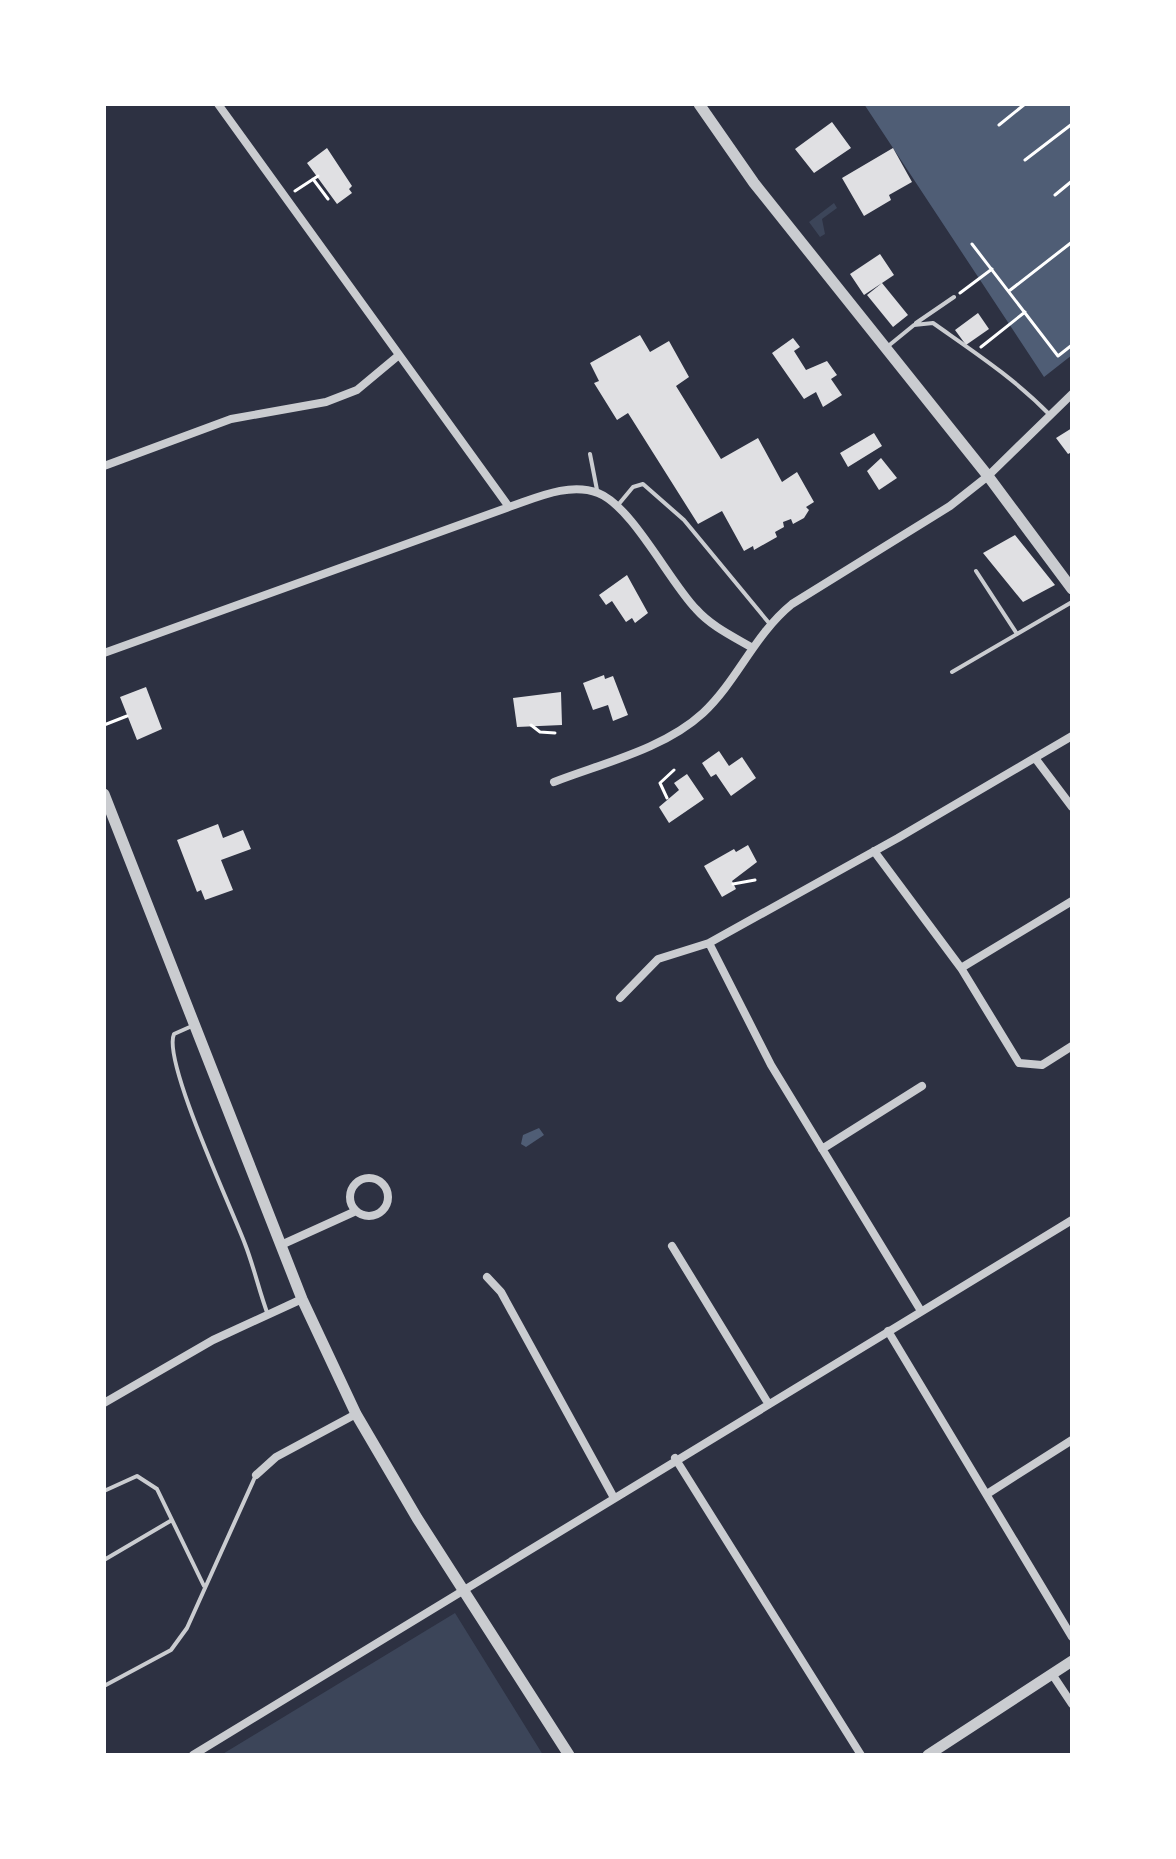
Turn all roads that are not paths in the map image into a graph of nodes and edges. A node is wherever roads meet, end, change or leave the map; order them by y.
1 (218, 104) edge
2 (699, 104) edge
3 (954, 297) road end
4 (914, 325) junction
5 (887, 347) junction
6 (399, 355) junction
7 (1072, 394) edge
8 (1050, 415) junction
9 (590, 454) dead end
10 (104, 466) edge
11 (988, 476) junction
12 (598, 493) junction
13 (617, 506) junction
14 (509, 507) junction
15 (976, 571) dead end
16 (1072, 589) edge
17 (1072, 602) edge
18 (769, 623) junction
19 (1017, 634) junction
20 (751, 647) junction
21 (104, 653) edge
22 (952, 672) dead end
23 (1072, 736) edge
24 (1035, 758) junction
25 (554, 782) dead end
26 (104, 794) edge
27 (1072, 807) edge
28 (108, 814) edge
29 (874, 851) junction
30 (1072, 901) edge
31 (709, 943) junction
32 (961, 968) junction
33 (620, 998) dead end
34 (194, 1025) junction
35 (1072, 1046) edge
36 (922, 1086) dead end
37 (822, 1149) junction
38 (356, 1211) junction
39 (1072, 1220) edge
40 (281, 1245) junction
41 (672, 1246) dead end
42 (487, 1277) dead end
43 (302, 1299) junction
44 (921, 1311) junction
45 (268, 1315) junction
46 (888, 1331) junction
47 (104, 1403) edge
48 (768, 1403) junction
49 (356, 1414) junction
50 (1072, 1440) edge
51 (675, 1458) junction
52 (256, 1475) joint
53 (104, 1491) edge
54 (987, 1494) junction
55 (613, 1496) junction
56 (172, 1520) junction
57 (104, 1560) edge
58 (204, 1586) junction
59 (462, 1590) junction
60 (1072, 1637) edge
61 (1072, 1661) edge
62 (1052, 1674) junction
63 (104, 1686) edge
64 (1072, 1704) edge
65 (193, 1755) edge
66 (569, 1755) edge
67 (861, 1755) edge
68 (928, 1755) edge

1 - 6 street
2 - 5 street
3 - 4 lane
4 - 5 lane
4 - 8 lane
5 - 11 street
6 - 10 street
6 - 14 street
7 - 8 street
8 - 11 street
9 - 12 lane
11 - 16 street
11 - 18 street
12 - 13 street
12 - 14 street
13 - 18 lane
13 - 20 street
14 - 21 street
15 - 19 lane
17 - 19 lane
18 - 20 street
19 - 22 lane
20 - 25 street
23 - 24 street
24 - 27 street
24 - 29 street
26 - 28 street
28 - 34 street
29 - 31 street
29 - 32 street
30 - 32 street
31 - 33 street
31 - 37 street
32 - 35 street
34 - 40 street
34 - 45 lane
36 - 37 street
37 - 44 street
38 - 38 street
38 - 40 street
39 - 44 street
40 - 43 street
41 - 48 street
42 - 55 street
43 - 45 street
43 - 49 street
44 - 46 street
45 - 47 street
46 - 48 street
46 - 54 street
48 - 51 street
49 - 52 street
49 - 59 street
50 - 54 street
51 - 55 street
51 - 67 street
52 - 58 lane
53 - 56 lane
54 - 60 street
55 - 59 street
56 - 57 lane
56 - 58 lane
58 - 63 lane
59 - 65 street
59 - 66 street
61 - 62 street
62 - 64 street
62 - 68 street

